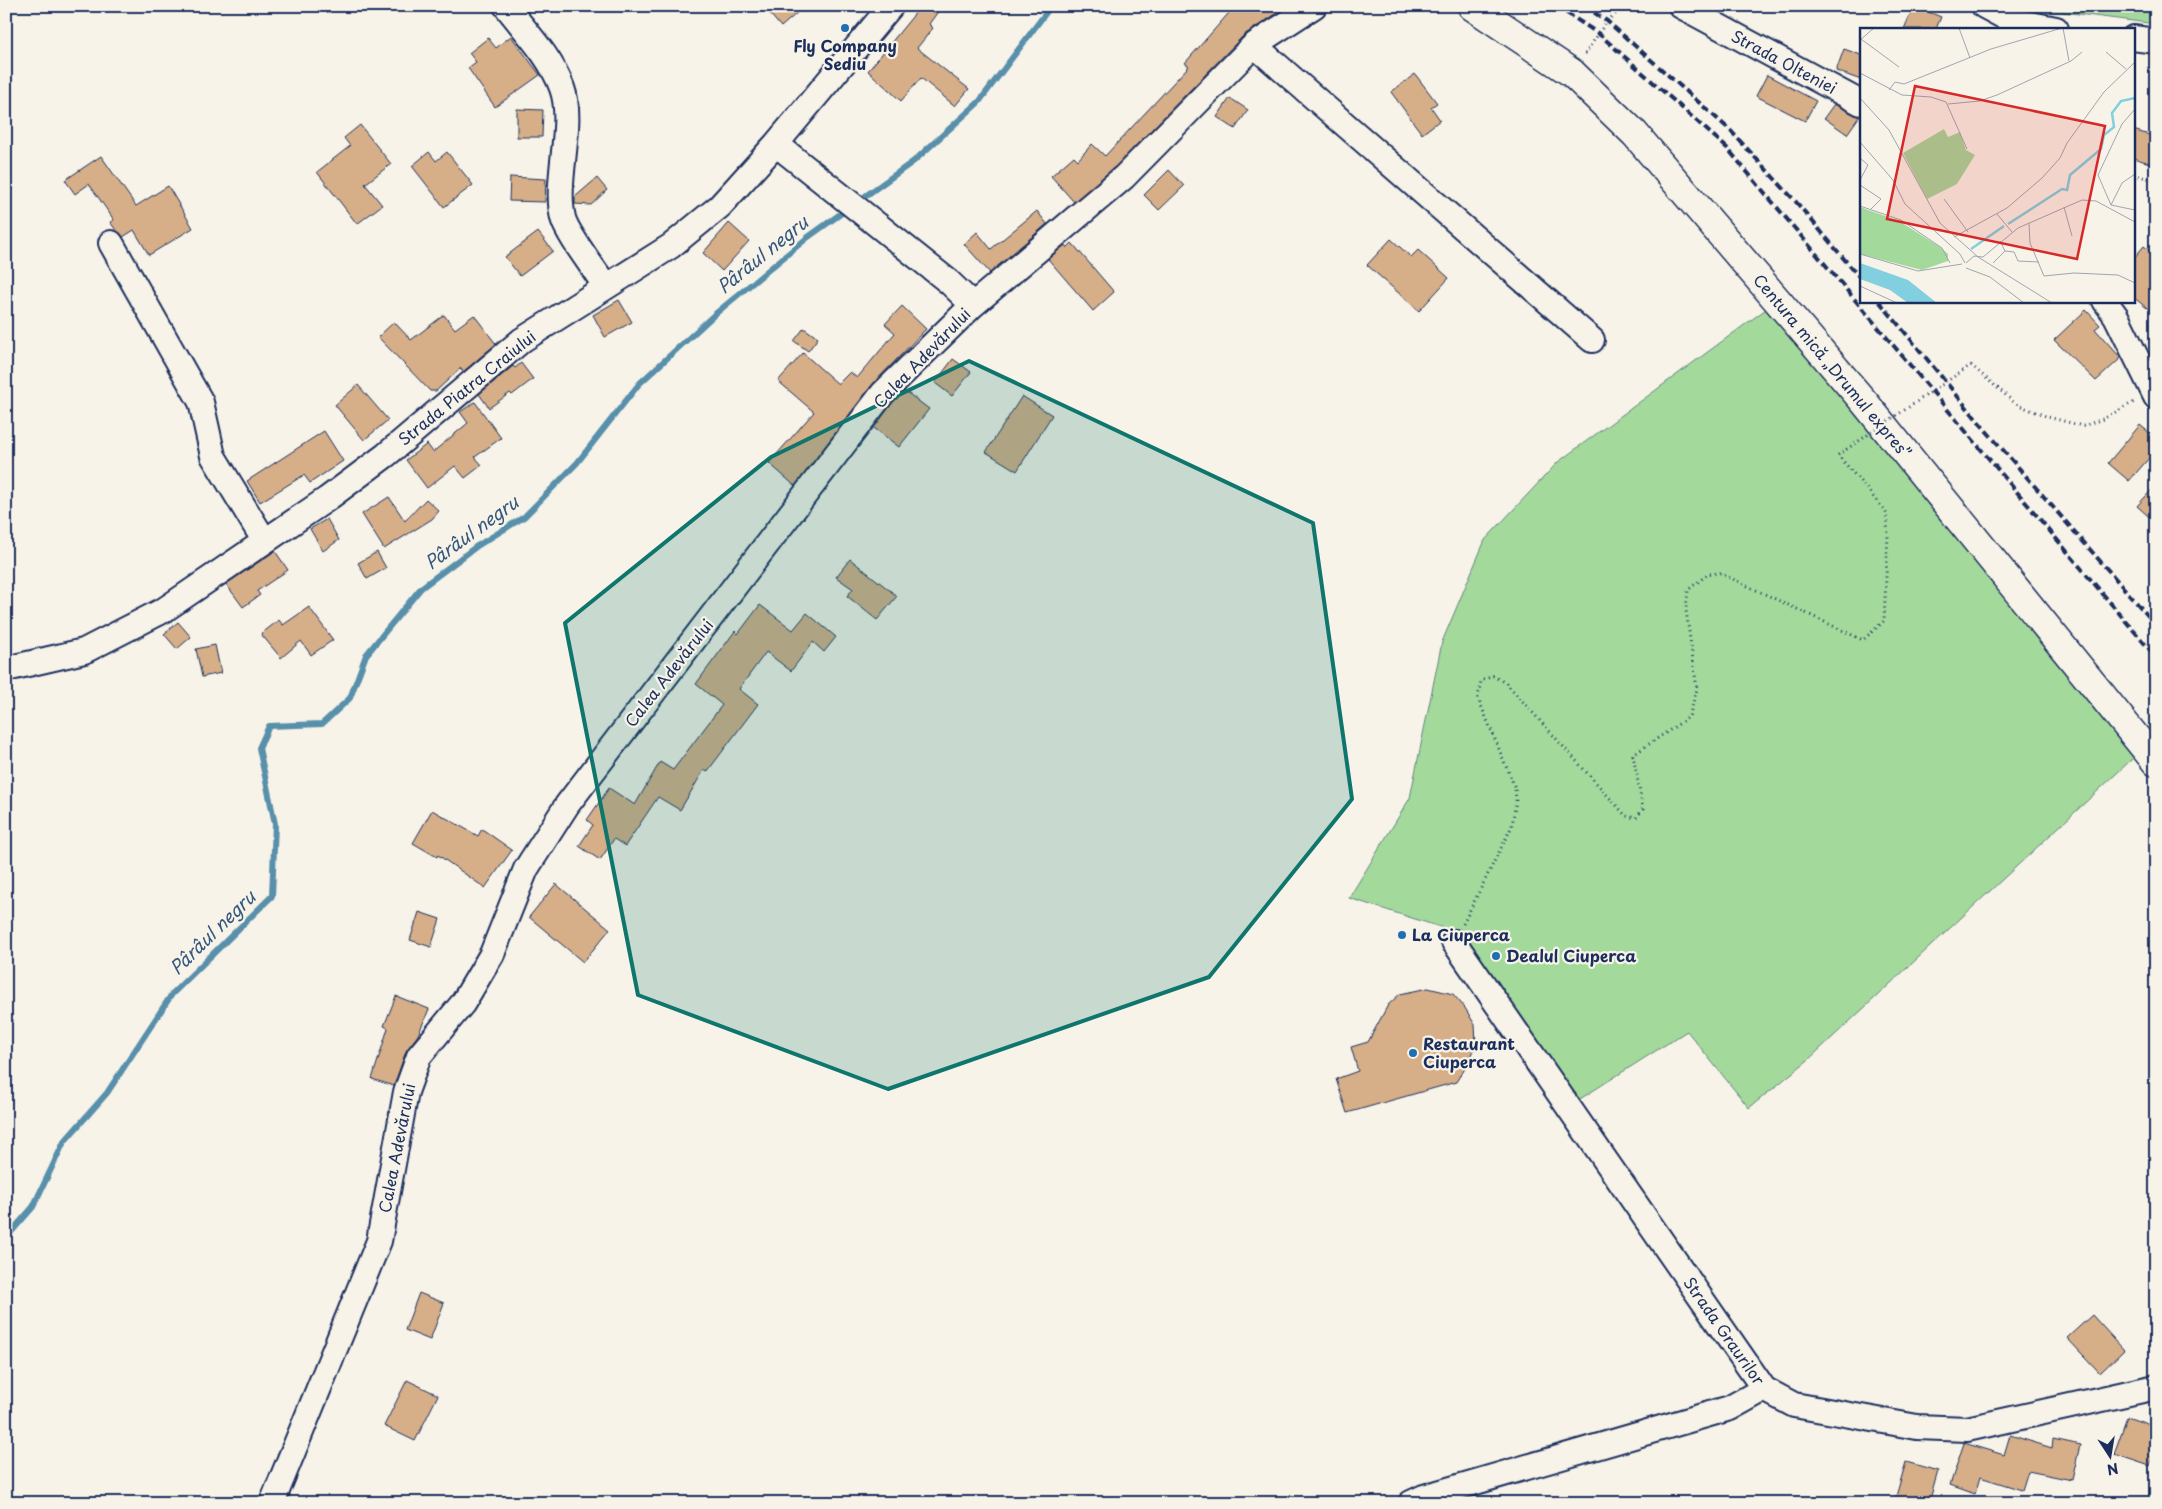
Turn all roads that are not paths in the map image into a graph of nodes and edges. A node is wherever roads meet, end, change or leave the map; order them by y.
1 (506, 6) edge
2 (1314, 6) edge
3 (1455, 6) edge
4 (1681, 6) edge
5 (1984, 6) edge
6 (880, 11) edge
7 (1480, 12) edge
8 (2051, 28) edge
9 (2134, 38) edge
10 (2156, 41) edge
11 (1254, 45) junction
12 (1860, 103) edge
13 (776, 144) junction
14 (111, 243) dead end
15 (606, 287) junction
16 (2106, 302) edge
17 (973, 306) junction
18 (1592, 340) dead end
19 (2154, 394) edge
20 (264, 540) junction
21 (6, 669) edge
22 (2156, 762) edge
23 (1454, 942) road end
24 (2156, 1387) edge
25 (1764, 1389) junction
26 (272, 1503) edge
27 (1411, 1503) edge

1 - 15 street
2 - 11 street, Calea Adevărului
3 - 7 street
4 - 12 street, Strada Olteniei
5 - 8 street
6 - 13 street, Strada Piatra Craiului
7 - 22 main road, Centura mică „Drumul expres”
9 - 10 street
11 - 17 street, Calea Adevărului
11 - 18 street
13 - 15 street, Strada Piatra Craiului
13 - 17 street
14 - 20 street
15 - 20 street, Strada Piatra Craiului
16 - 19 street
17 - 26 street, Calea Adevărului
20 - 21 street, Strada Piatra Craiului
23 - 25 street, Strada Graurilor
24 - 25 street, Strada Graurilor
25 - 27 street

